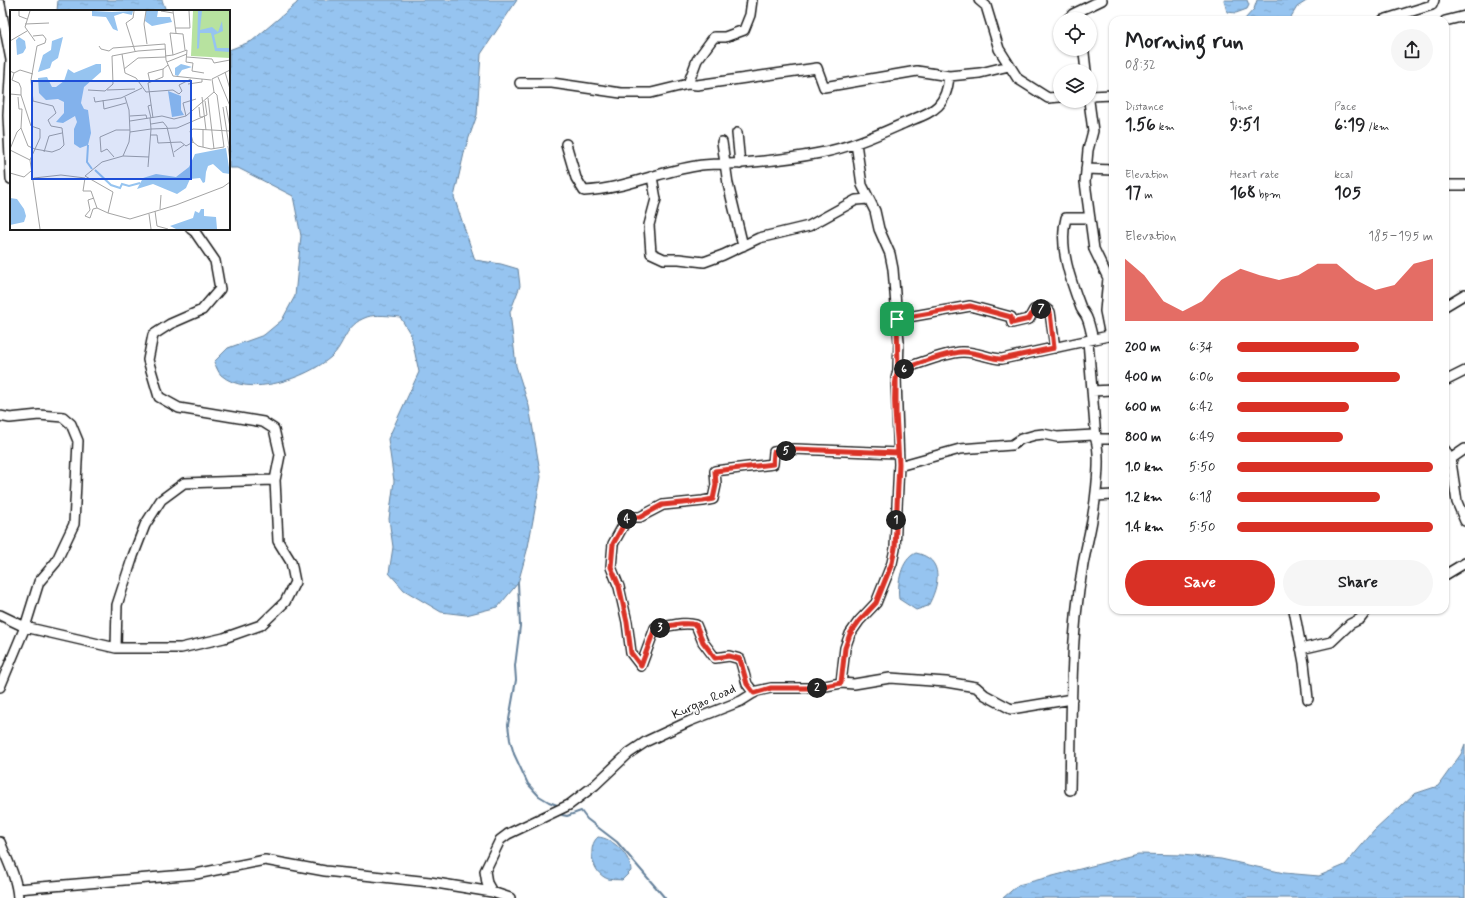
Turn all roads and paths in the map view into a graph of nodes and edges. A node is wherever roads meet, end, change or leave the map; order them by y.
1 (752, 0) edge
2 (980, 0) edge
3 (1102, 0) edge
4 (1434, 0) edge
5 (0, 4) edge
6 (1081, 5) edge
7 (1396, 16) edge
8 (1465, 16) edge
9 (1449, 20) edge
10 (10, 55) edge
11 (1009, 66) junction
12 (949, 76) junction
13 (10, 78) edge
14 (520, 83) dead end
15 (688, 84) junction
16 (1109, 95) edge
17 (1097, 96) edge
18 (1053, 98) edge
19 (1090, 108) edge
20 (737, 133) dead end
21 (722, 142) dead end
22 (856, 143) junction
23 (566, 144) dead end
24 (10, 158) edge
25 (726, 164) junction
26 (740, 164) junction
27 (1086, 169) junction
28 (1109, 170) edge
29 (652, 177) junction
30 (1449, 185) edge
31 (1465, 185) edge
32 (868, 198) junction
33 (1090, 218) junction
34 (192, 230) edge
35 (743, 246) junction
36 (1465, 294) edge
37 (1449, 304) edge
38 (897, 319) junction
39 (1109, 327) edge
40 (1109, 335) edge
41 (1090, 340) junction
42 (1054, 348) junction
43 (898, 370) junction
44 (1465, 371) edge
45 (1449, 379) edge
46 (1109, 390) edge
47 (1092, 391) junction
48 (0, 416) edge
49 (1096, 439) junction
50 (1109, 439) edge
51 (1465, 449) edge
52 (898, 453) junction
53 (1449, 458) edge
54 (1451, 462) junction
55 (899, 466) junction
56 (275, 480) junction
57 (1109, 495) edge
58 (1096, 496) junction
59 (1465, 521) edge
60 (1465, 563) edge
61 (1449, 573) edge
62 (1295, 614) edge
63 (1364, 614) edge
64 (0, 615) edge
65 (25, 627) junction
66 (116, 648) junction
67 (1301, 649) junction
68 (841, 683) junction
69 (0, 687) edge
70 (754, 693) junction
71 (1072, 699) junction
72 (1308, 699) dead end
73 (1070, 790) dead end
74 (0, 842) edge
75 (18, 894) edge
76 (487, 894) edge
77 (510, 898) edge

1 - 15 street
2 - 11 street
3 - 6 street
4 - 7 street
5 - 10 street
8 - 9 street
11 - 12 street
11 - 18 street
12 - 15 street
12 - 22 street
13 - 24 street
14 - 15 street
16 - 17 street
19 - 27 street
20 - 26 street
21 - 25 street
22 - 26 street
22 - 32 street
23 - 29 street
25 - 26 street
25 - 29 street
25 - 35 street
27 - 28 street
27 - 33 street
29 - 35 street
30 - 31 street
32 - 35 street
32 - 38 street
33 - 39 street
33 - 41 street
34 - 56 street
36 - 37 street
38 - 42 street
38 - 43 street
40 - 41 street
41 - 42 street
41 - 47 street
42 - 43 street
43 - 52 street
44 - 45 street
46 - 47 street
47 - 49 street
48 - 65 street
49 - 50 street
49 - 55 street
49 - 58 street
51 - 54 street
52 - 55 street
52 - 70 street
53 - 54 street
54 - 59 street
55 - 68 street
56 - 66 street
56 - 66 street
57 - 58 street
58 - 71 street
60 - 61 street
62 - 67 street
63 - 67 street
64 - 65 street
65 - 66 street
65 - 69 street
67 - 72 street
68 - 70 street, Kurgao Road
68 - 71 street, Kurgao Road
70 - 76 street, Kurgao Road
71 - 73 street
74 - 75 street
75 - 76 street
76 - 77 street

